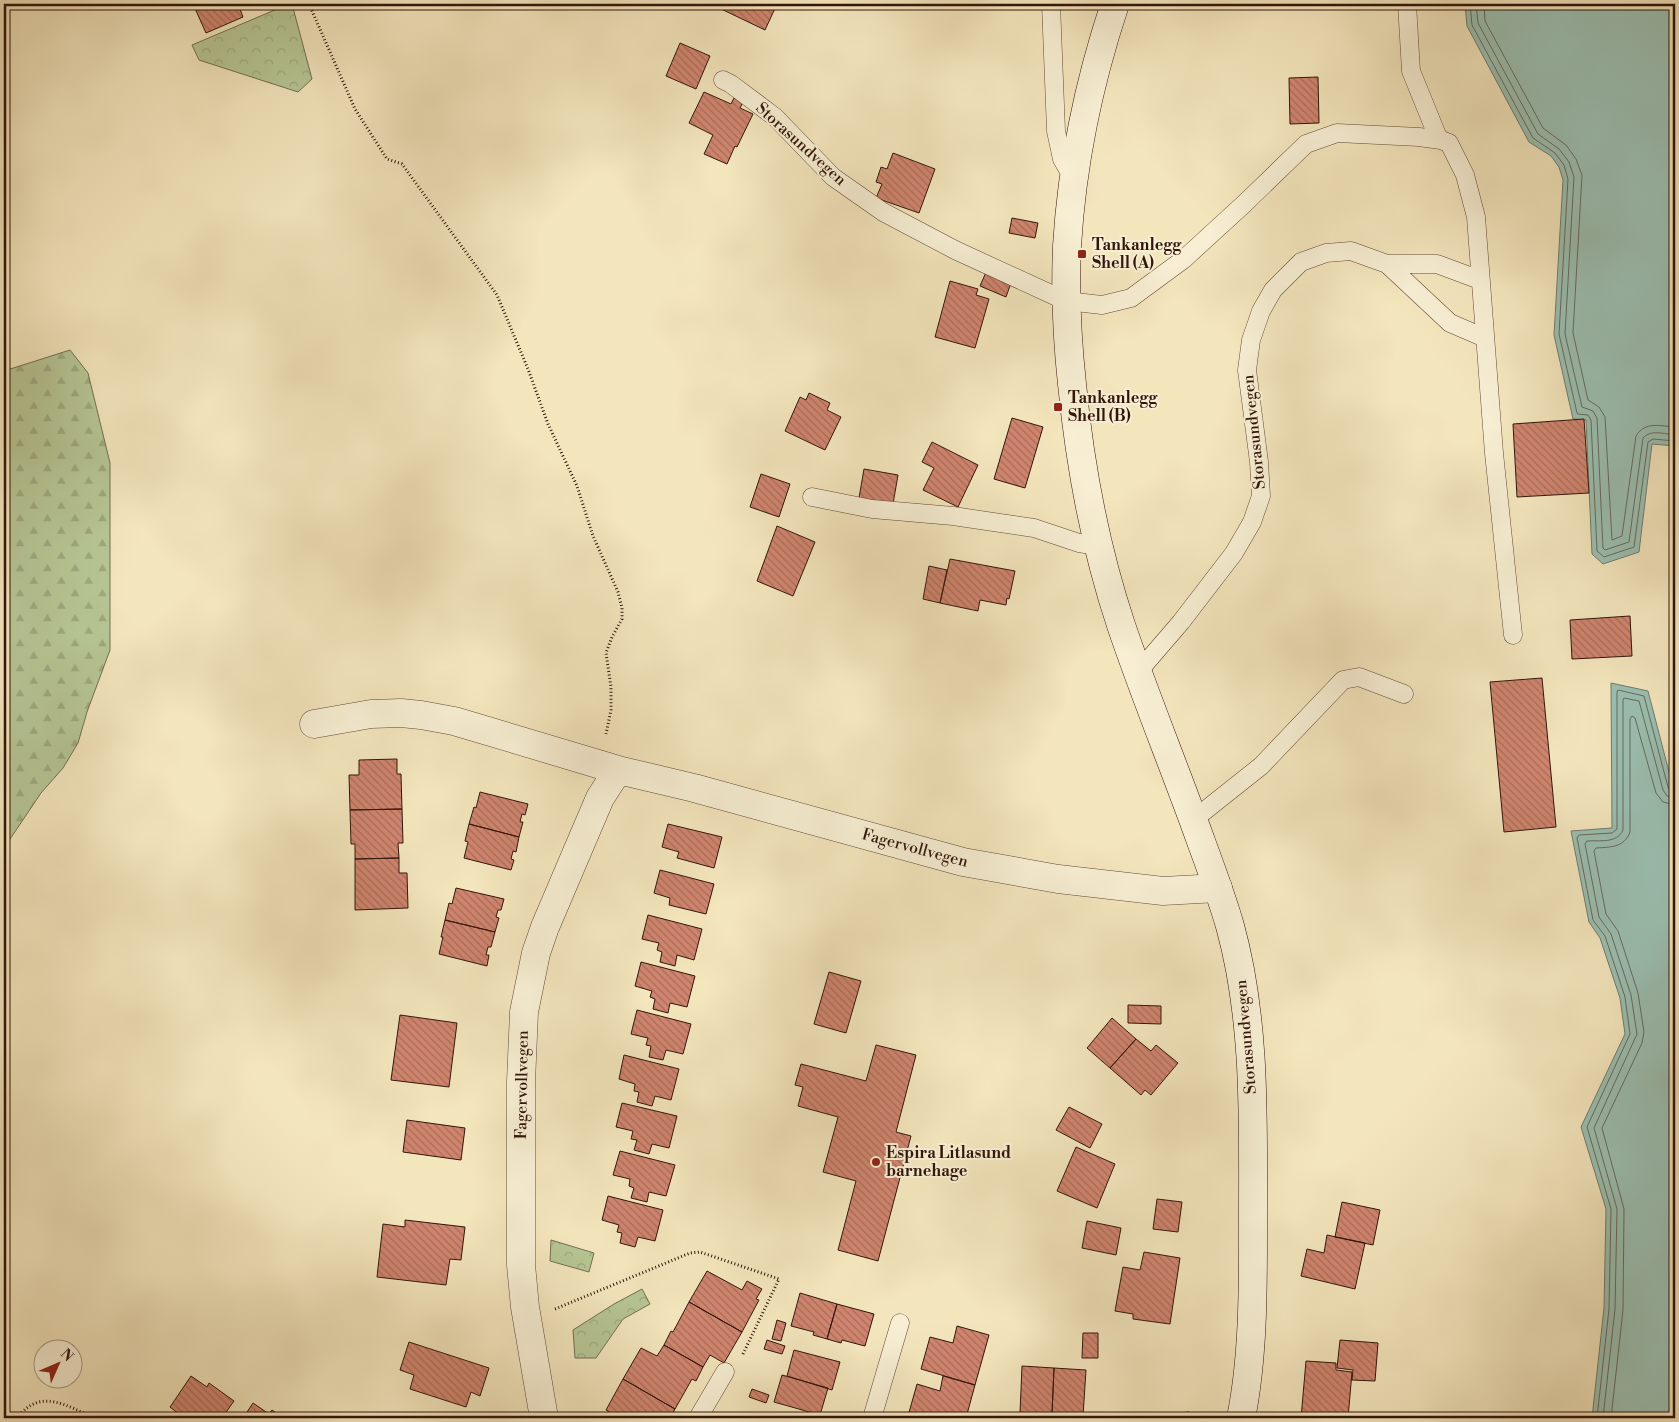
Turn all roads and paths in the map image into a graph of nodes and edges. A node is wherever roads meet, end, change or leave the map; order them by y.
1 (309, 4) edge
2 (1051, 4) edge
3 (1115, 4) edge
4 (1407, 4) edge
5 (723, 80) dead end
6 (1441, 140) junction
7 (1074, 180) junction
8 (1387, 264) junction
9 (1480, 280) junction
10 (1066, 301) junction
11 (1485, 338) junction
12 (812, 497) dead end
13 (1098, 546) junction
14 (1513, 635) dead end
15 (1138, 672) junction
16 (1404, 694) dead end
17 (314, 724) dead end
18 (609, 767) junction
19 (1193, 820) junction
20 (1218, 888) junction
21 (527, 1321) junction
22 (900, 1323) dead end
23 (725, 1372) joint
24 (17, 1418) edge
25 (95, 1418) edge
26 (544, 1418) edge
27 (698, 1418) edge
28 (872, 1418) edge
29 (1241, 1418) edge

1 - 18 path
2 - 7 lane
3 - 7 street, Storasundvegen
4 - 6 lane
5 - 10 lane, Storasundvegen
6 - 9 lane
6 - 10 lane, Storasundvegen
7 - 10 street, Storasundvegen
8 - 9 lane
8 - 11 lane, Storasundvegen
8 - 15 lane, Storasundvegen
9 - 11 lane
10 - 13 street, Storasundvegen
11 - 14 lane
12 - 13 lane
13 - 15 street, Storasundvegen
15 - 19 street, Storasundvegen
16 - 19 lane
17 - 18 street, Fagervollvegen
18 - 20 street, Fagervollvegen
18 - 21 street, Fagervollvegen
19 - 20 street, Storasundvegen
20 - 29 street, Storasundvegen
21 - 23 path
21 - 26 street, Fagervollvegen
22 - 28 lane
23 - 27 lane
24 - 25 path

